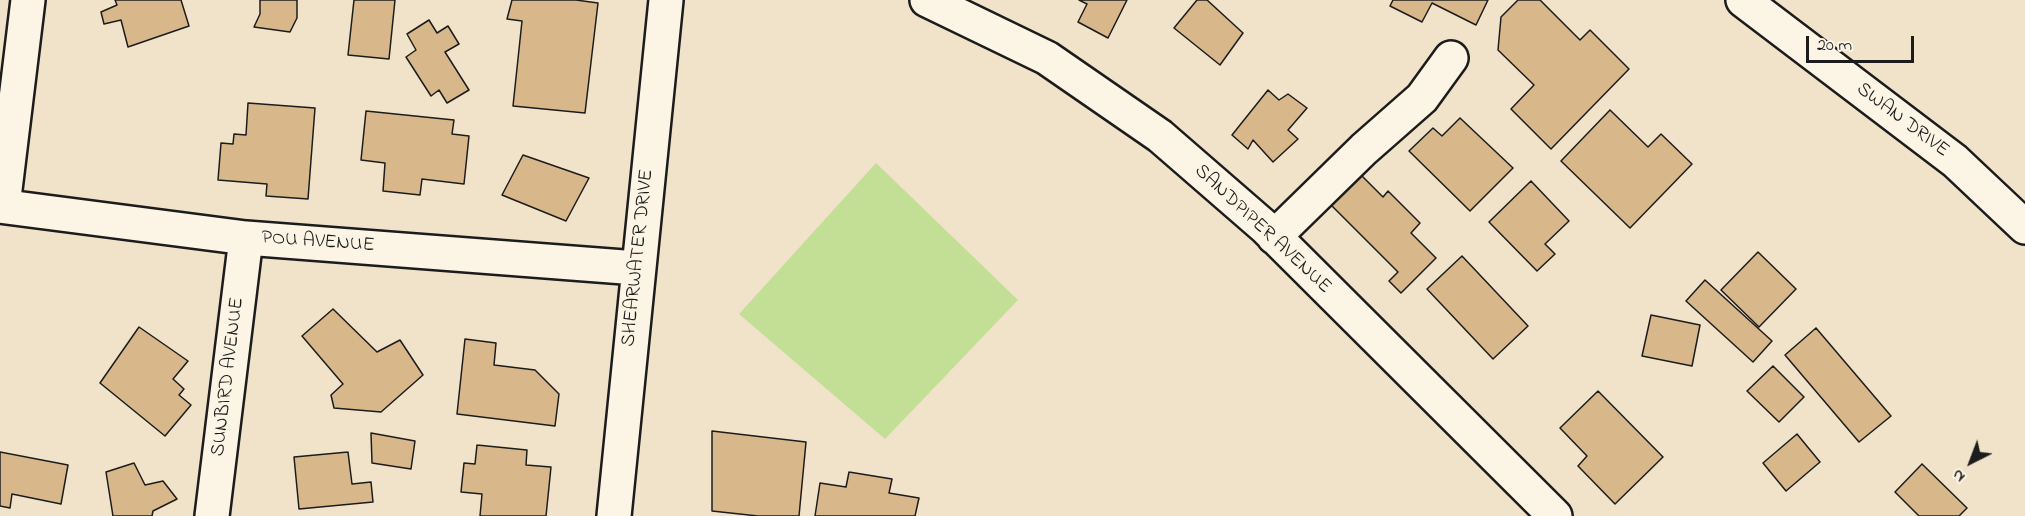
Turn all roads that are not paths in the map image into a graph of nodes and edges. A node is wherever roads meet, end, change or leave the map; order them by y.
1 (28, 0) edge
2 (666, 0) edge
3 (927, 0) edge
4 (1743, 0) edge
5 (1451, 58) dead end
6 (2, 206) edge
7 (2025, 227) edge
8 (1274, 237) junction
9 (246, 238) junction
10 (637, 268) junction
11 (212, 516) edge
12 (614, 516) edge
13 (1555, 516) edge

1 - 6 street
2 - 10 street, SHEARWATER DRIVE
3 - 8 street, SANDPIPER AVENUE
4 - 7 street, SWAN DRIVE
5 - 8 street
6 - 9 street, POU AVENUE
8 - 13 street, SANDPIPER AVENUE
9 - 10 street, POU AVENUE
9 - 11 street, SUNBIRD AVENUE
10 - 12 street, SHEARWATER DRIVE

